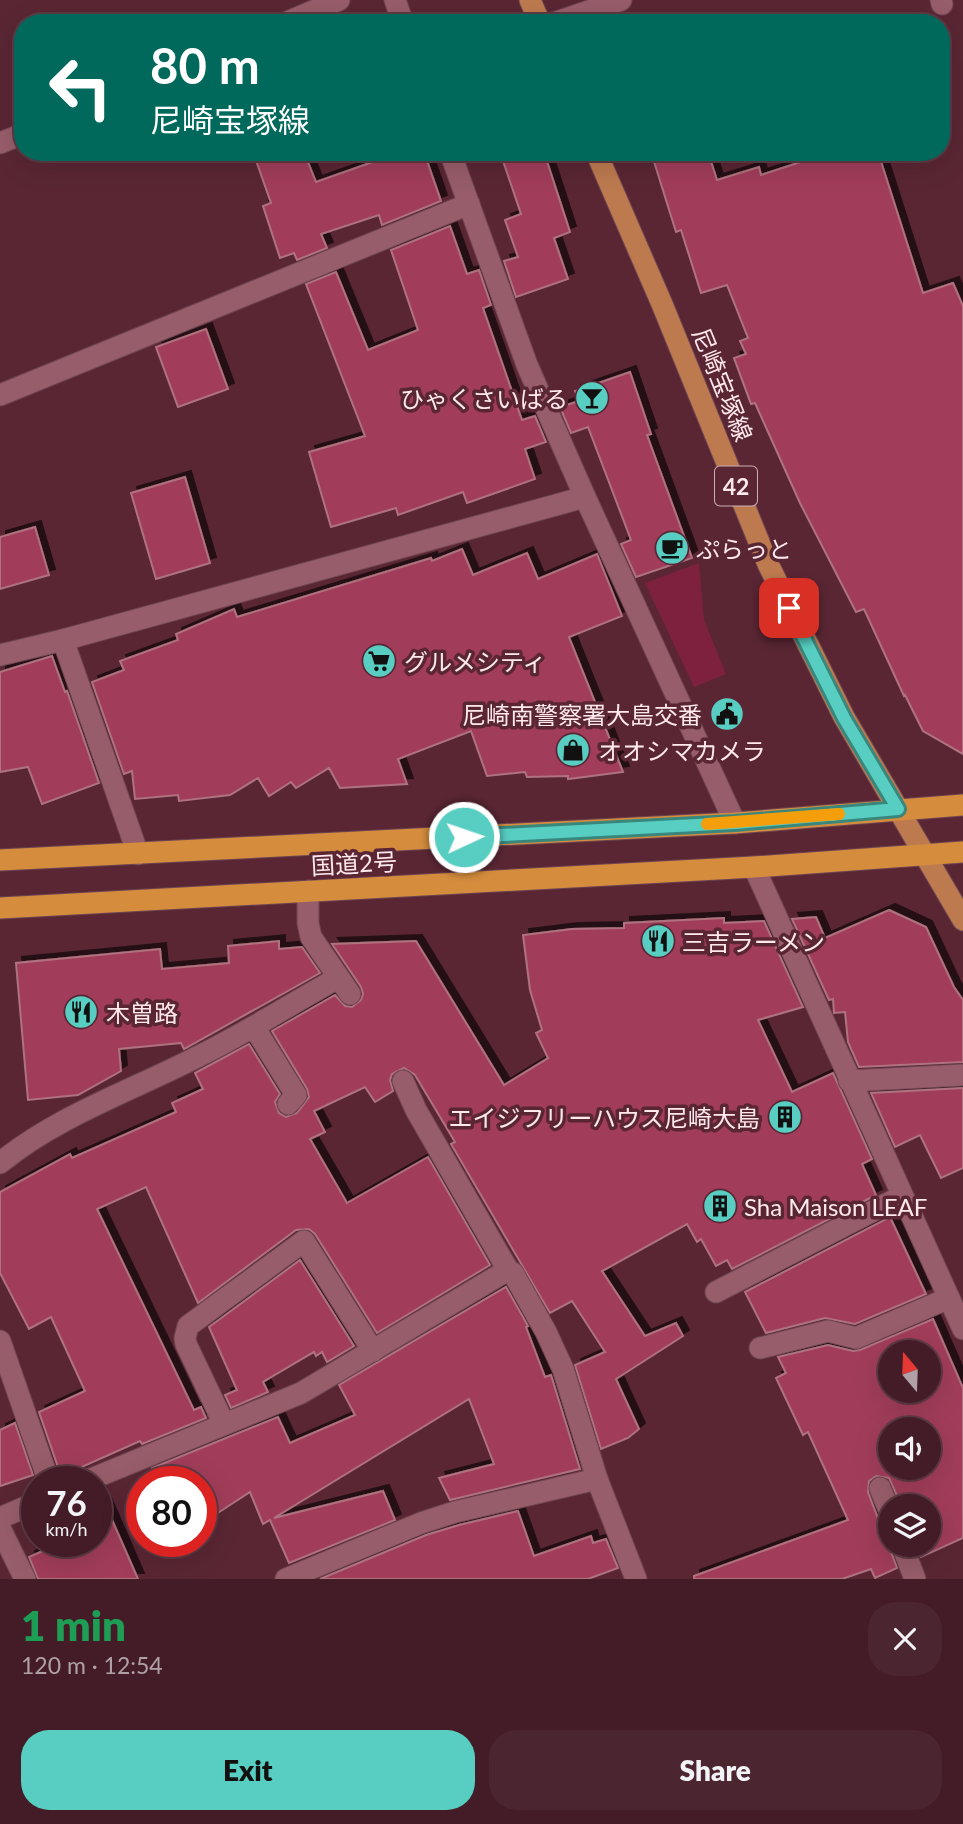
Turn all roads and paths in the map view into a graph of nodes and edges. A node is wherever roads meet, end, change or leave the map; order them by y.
1 (339, 0) edge
2 (621, 0) edge
3 (306, 14) edge
4 (580, 14) edge
5 (453, 161) edge
6 (600, 161) edge
7 (469, 204) junction
8 (0, 395) edge
9 (585, 497) junction
10 (63, 640) junction
11 (0, 655) edge
12 (963, 805) edge
13 (898, 809) junction
14 (735, 823) junction
15 (963, 852) edge
16 (138, 854) junction
17 (925, 855) junction
18 (0, 860) edge
19 (754, 867) junction
20 (308, 891) junction
21 (0, 908) edge
22 (963, 920) edge
23 (254, 1027) junction
24 (963, 1075) edge
25 (403, 1081) dead end
26 (849, 1081) junction
27 (289, 1104) dead end
28 (0, 1163) edge
29 (902, 1196) junction
30 (508, 1270) junction
31 (716, 1292) dead end
32 (958, 1314) edge
33 (0, 1341) edge
34 (760, 1348) dead end
35 (373, 1352) junction
36 (225, 1424) junction
37 (43, 1466) edge
38 (112, 1470) edge
39 (597, 1479) junction
40 (880, 1488) dead end
41 (882, 1494) edge
42 (21, 1515) edge
43 (1, 1531) edge
44 (907, 1557) edge
45 (25, 1579) edge
46 (286, 1579) edge
47 (636, 1579) edge
48 (915, 1579) edge

1 - 3 street
2 - 4 street
5 - 7 street
6 - 13 main road, 尼崎宝塚線 / 42
7 - 8 street
7 - 9 street
9 - 10 street
9 - 14 street
10 - 11 street
10 - 16 street
12 - 13 highway, 国道2号
13 - 14 highway, 国道2号
13 - 17 main road, 尼崎宝塚線 / 42
14 - 16 highway, 国道2号
15 - 17 highway, 国道2号
16 - 18 highway, 国道2号
17 - 19 highway, 国道2号
17 - 22 main road, 尼崎宝塚線
19 - 20 highway, 国道2号
19 - 26 street
20 - 21 highway, 国道2号
20 - 23 street
23 - 27 street
23 - 28 street
24 - 26 street
25 - 30 street
26 - 29 street
29 - 31 street
29 - 32 street
30 - 35 street
30 - 39 street
32 - 34 street
33 - 37 street
35 - 36 street
35 - 36 street
36 - 38 street
39 - 46 street
39 - 47 street
40 - 41 street
42 - 43 street
43 - 45 street
44 - 48 street

